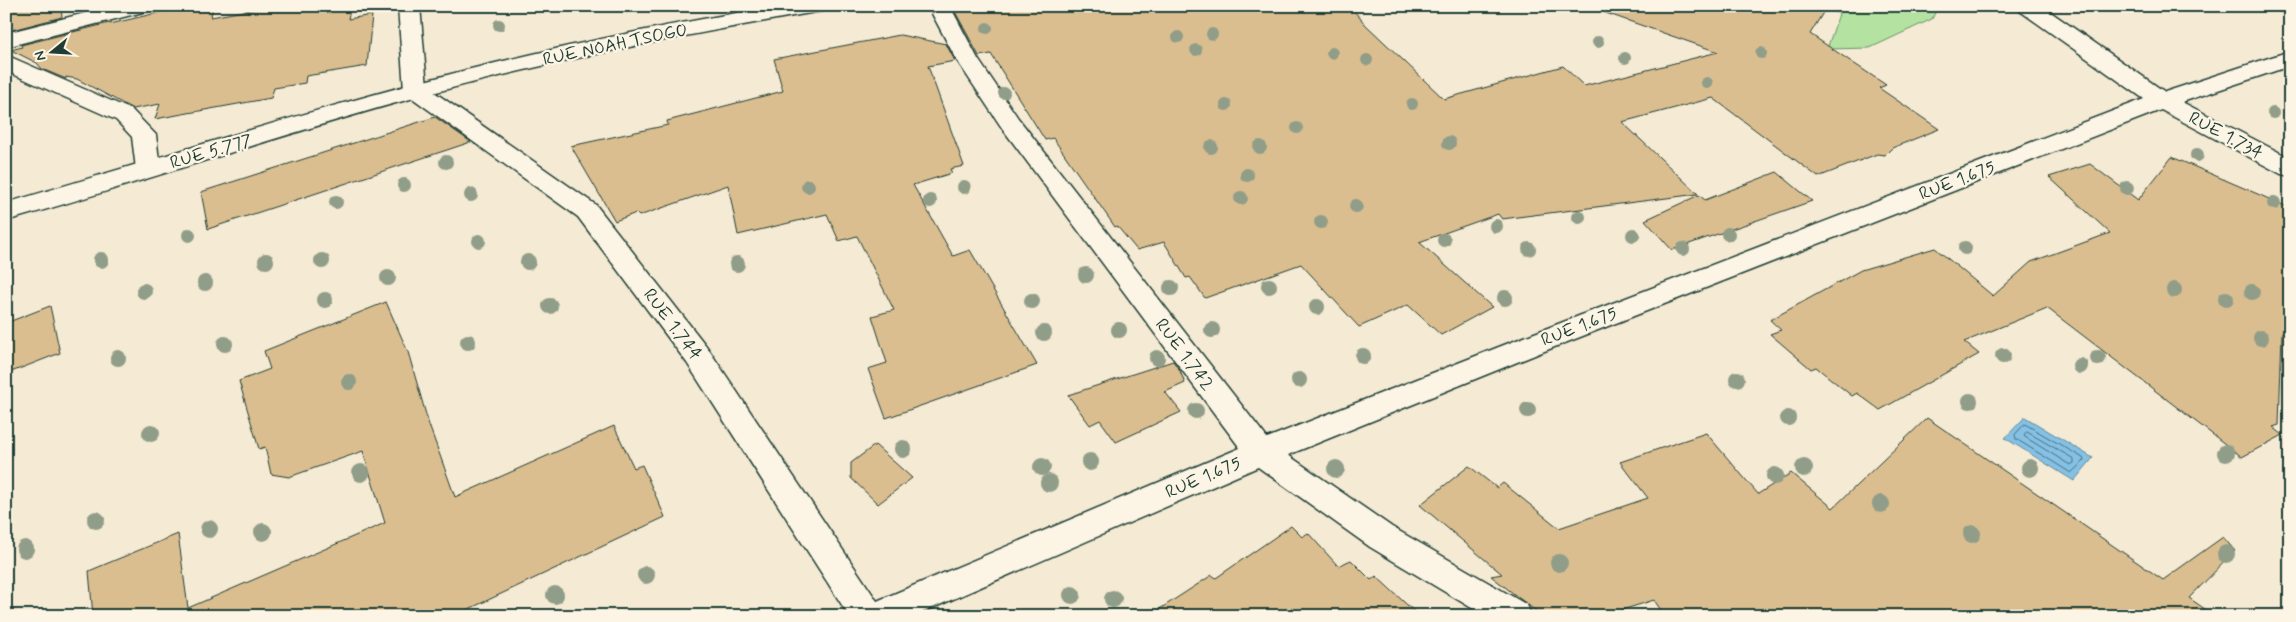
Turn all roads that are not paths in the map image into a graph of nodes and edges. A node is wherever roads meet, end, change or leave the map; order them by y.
1 (139, 6) edge
2 (410, 6) edge
3 (816, 6) edge
4 (939, 6) edge
5 (2028, 6) edge
6 (6, 40) edge
7 (2290, 58) edge
8 (6, 62) edge
9 (416, 90) junction
10 (2162, 101) junction
11 (2290, 168) edge
12 (148, 169) junction
13 (6, 212) edge
14 (1261, 453) junction
15 (868, 616) edge
16 (877, 616) edge
17 (1515, 616) edge

1 - 6 street
2 - 9 street
3 - 9 street, RUE NOAH TSOGO
4 - 14 street, RUE 1.742
5 - 10 street, RUE 1.734
7 - 10 street, RUE 1.675
8 - 12 street
9 - 12 street, RUE 5.777
9 - 15 street, RUE 1.744
10 - 11 street, RUE 1.734
10 - 14 street, RUE 1.675
12 - 13 street, RUE 5.777
14 - 16 street, RUE 1.675
14 - 17 street, RUE 1.742

